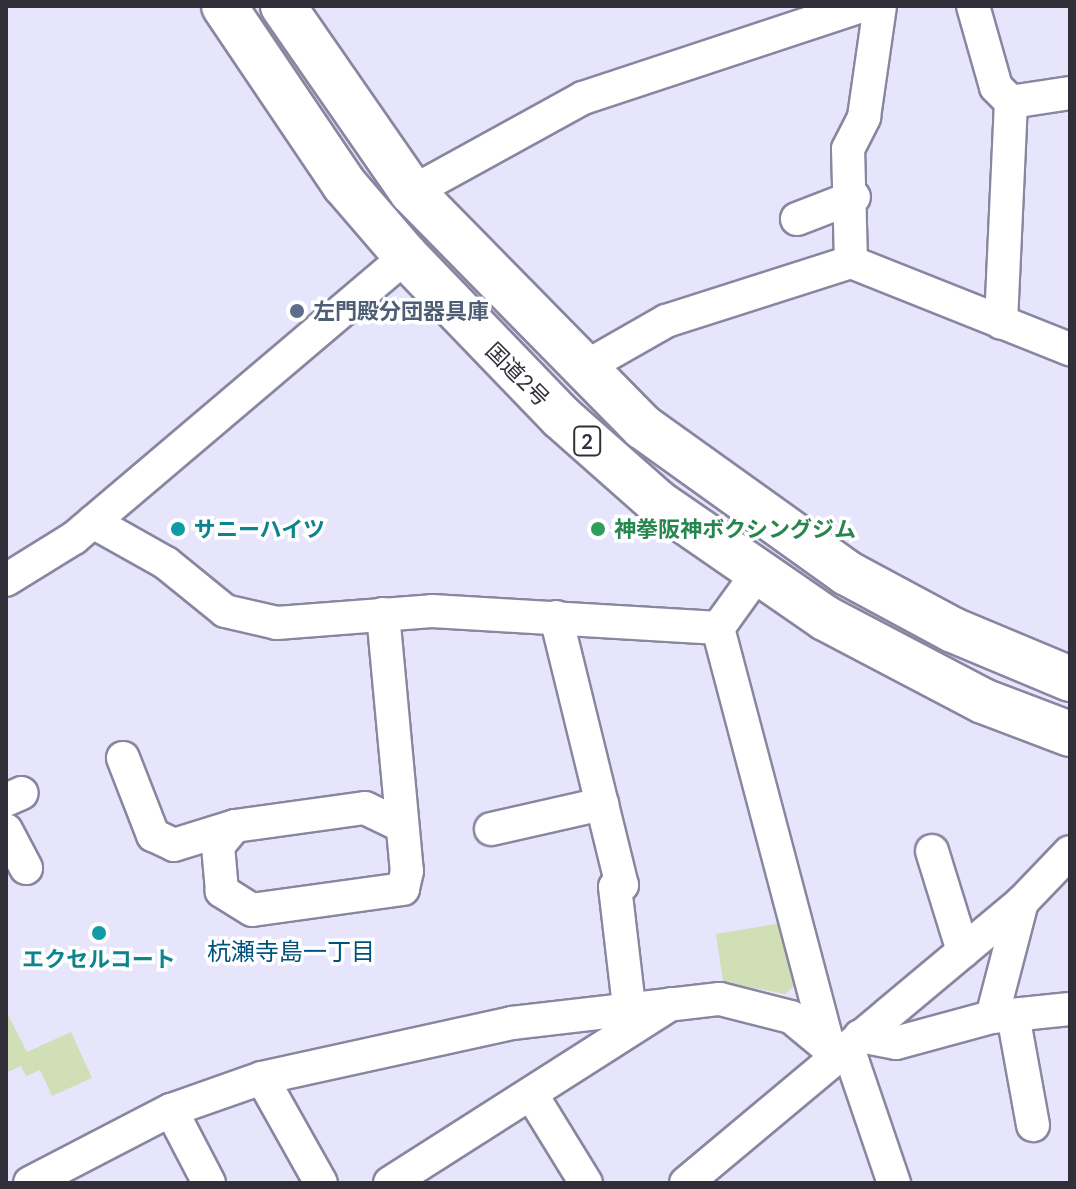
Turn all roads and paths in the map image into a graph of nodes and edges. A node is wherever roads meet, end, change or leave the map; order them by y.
1 (224, 6) edge
2 (283, 6) edge
3 (861, 6) edge
4 (880, 6) edge
5 (973, 6) edge
6 (1070, 93) edge
7 (1011, 102) junction
8 (412, 192) junction
9 (854, 197) junction
10 (797, 219) dead end
11 (406, 256) junction
12 (851, 262) junction
13 (1001, 323) junction
14 (1070, 349) edge
15 (582, 369) junction
16 (93, 522) junction
17 (757, 574) junction
18 (6, 580) edge
19 (383, 614) junction
20 (556, 617) junction
21 (718, 628) junction
22 (1070, 679) edge
23 (1070, 734) edge
24 (123, 758) dead end
25 (602, 804) junction
26 (235, 826) junction
27 (402, 826) junction
28 (491, 829) dead end
29 (6, 830) edge
30 (932, 851) dead end
31 (1070, 852) edge
32 (26, 868) dead end
33 (1022, 902) junction
34 (963, 951) junction
35 (672, 1003) junction
36 (629, 1006) junction
37 (1070, 1009) edge
38 (1003, 1016) junction
39 (843, 1045) junction
40 (262, 1078) junction
41 (533, 1097) junction
42 (171, 1110) junction
43 (1033, 1125) dead end
44 (45, 1180) edge
45 (696, 1180) edge
46 (209, 1183) edge
47 (321, 1183) edge
48 (390, 1183) edge
49 (586, 1183) edge
50 (894, 1183) edge

1 - 11 highway, 国道2号 / 2
2 - 8 highway, 2
3 - 8 street
4 - 9 street
5 - 7 street
6 - 7 street
7 - 13 street
8 - 15 highway, 2
9 - 10 street
9 - 12 street
11 - 16 street
11 - 17 highway, 国道2号 / 2
12 - 13 street
12 - 15 street
13 - 14 street
15 - 22 highway, 2
16 - 18 street
16 - 19 street
17 - 21 street
17 - 23 highway, 国道2号 / 2
19 - 20 street
19 - 27 street
20 - 21 street
20 - 25 street
21 - 39 street
24 - 26 street
25 - 28 street
25 - 36 street
26 - 27 street
26 - 27 street
29 - 32 street
30 - 34 street
31 - 33 street
33 - 34 street
33 - 38 street
34 - 39 street
35 - 36 street
35 - 39 street
35 - 41 street
36 - 40 street
37 - 38 street
38 - 39 street
38 - 43 street
39 - 45 street
39 - 50 street
40 - 42 street
40 - 47 street
41 - 48 street
41 - 49 street
42 - 44 street
42 - 46 street

